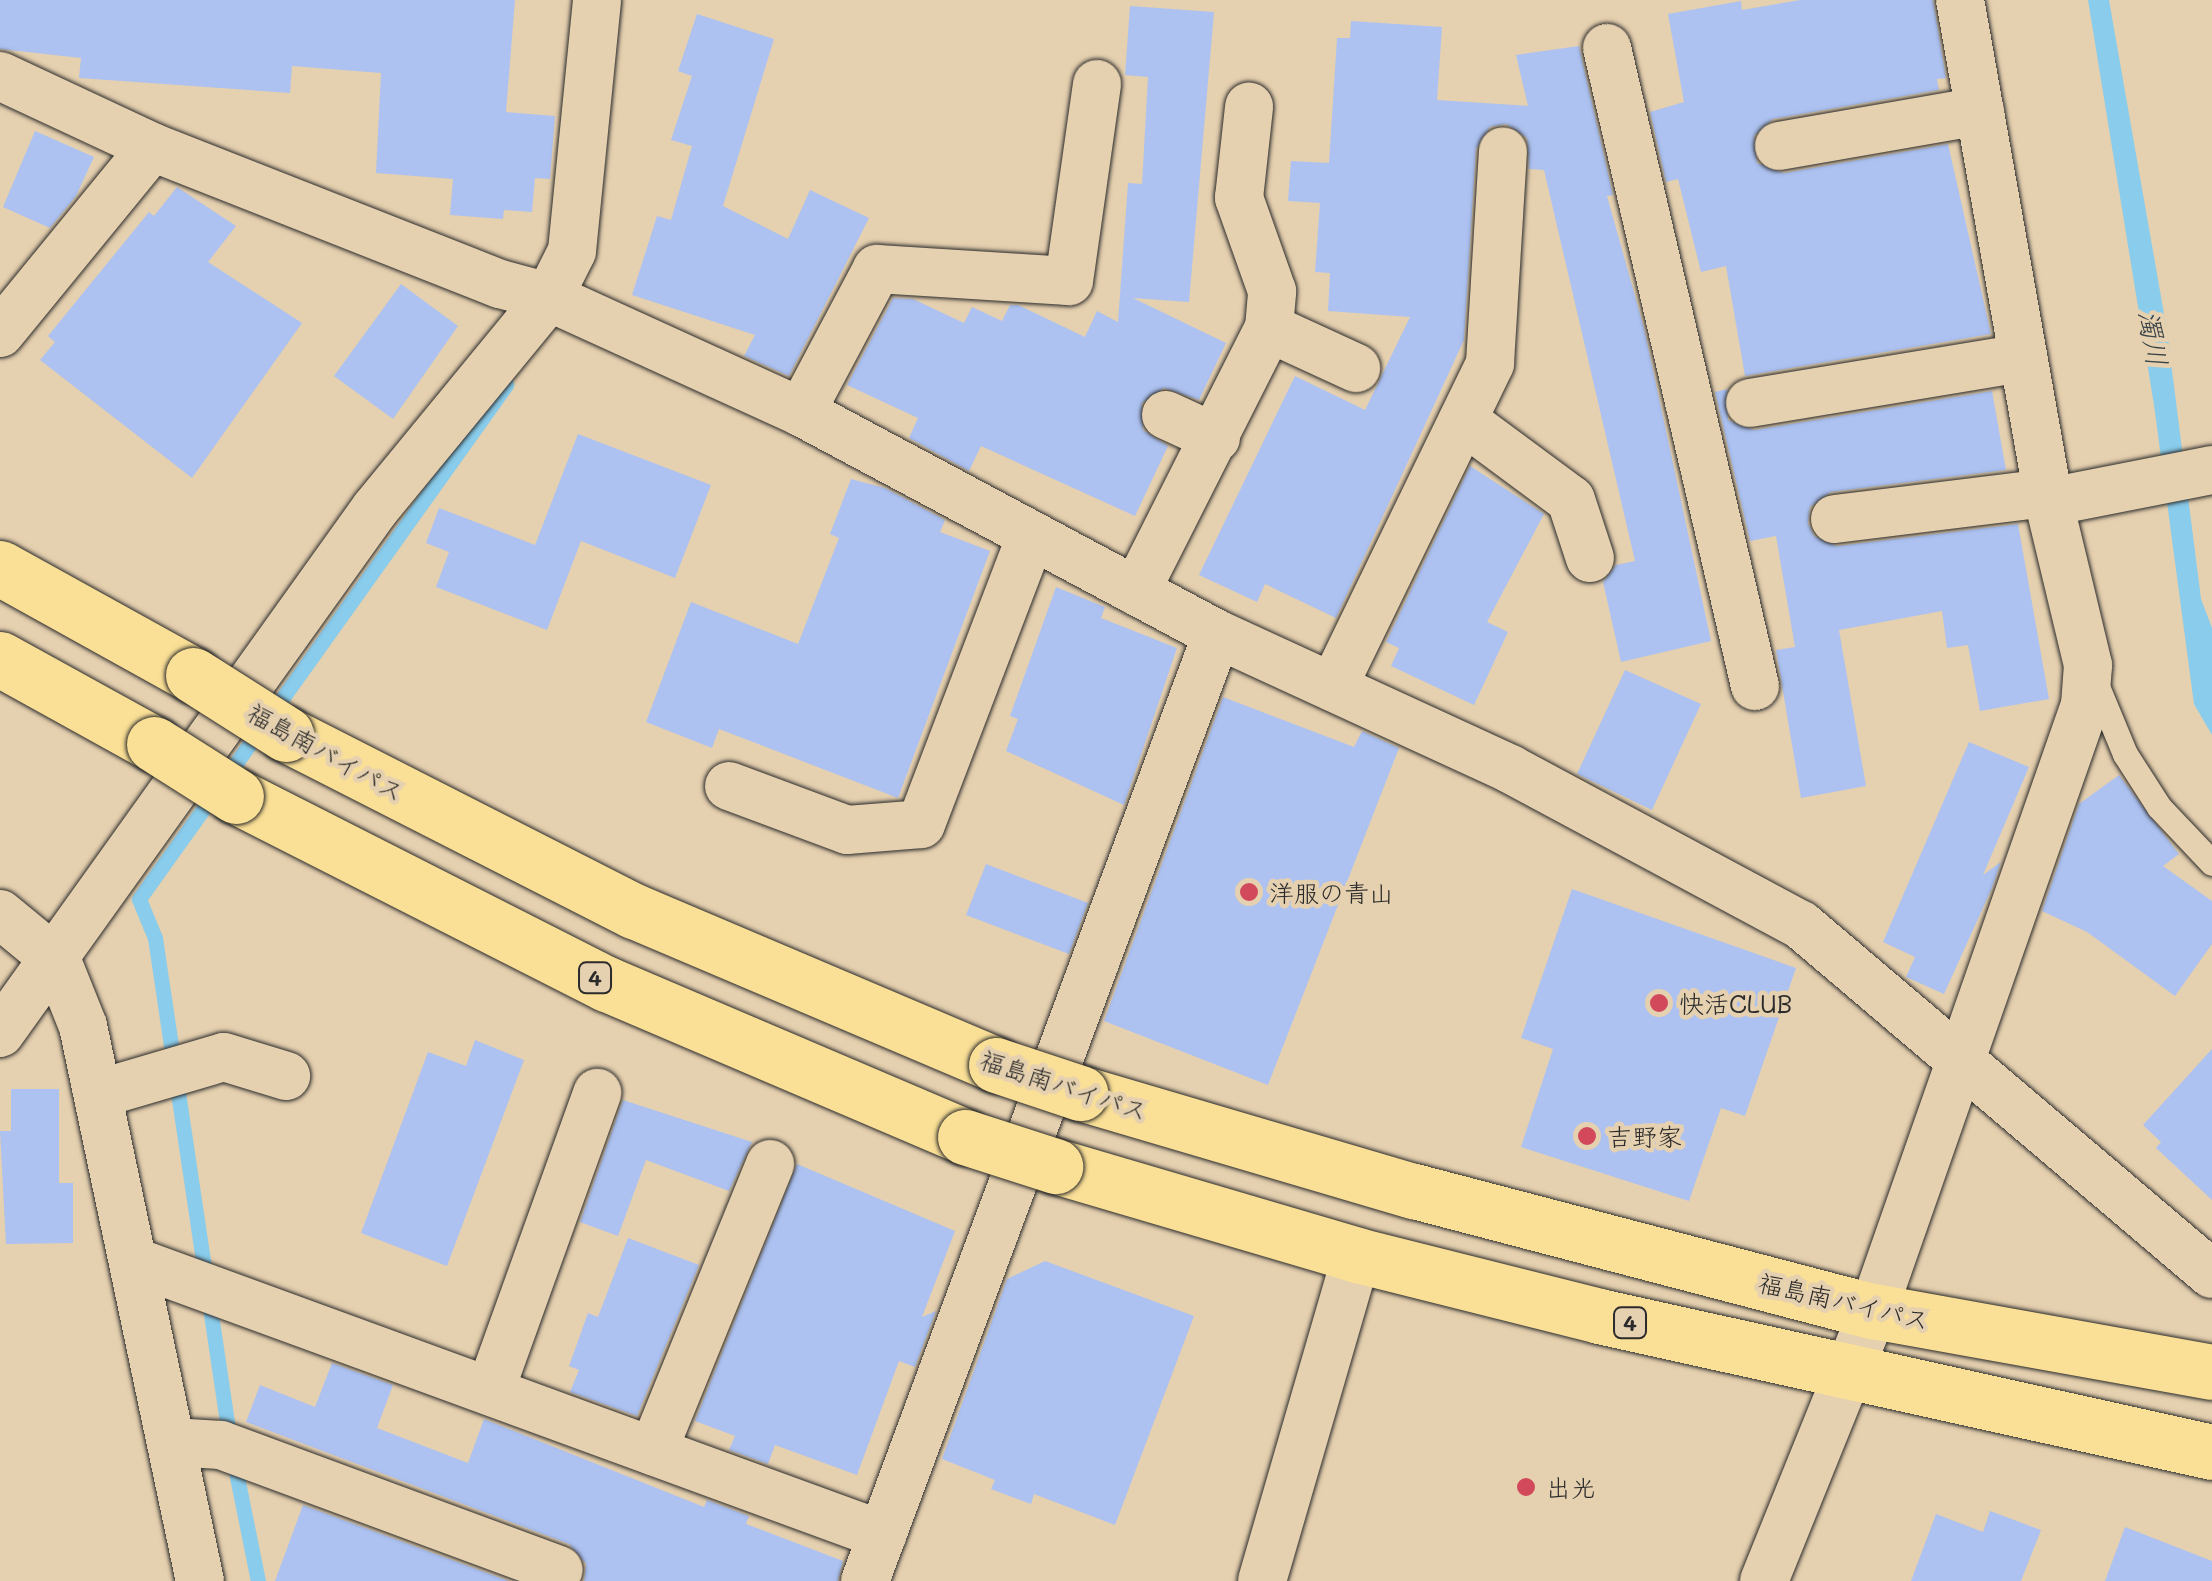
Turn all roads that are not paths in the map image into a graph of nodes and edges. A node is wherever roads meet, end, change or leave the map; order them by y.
1 (597, 0) edge
2 (1960, 0) edge
3 (1607, 48) dead end
4 (0, 76) edge
5 (1097, 84) dead end
6 (1249, 107) dead end
7 (1980, 111) junction
8 (1779, 146) dead end
9 (152, 148) junction
10 (1503, 151) dead end
11 (548, 296) junction
12 (1269, 328) junction
13 (0, 332) edge
14 (2023, 358) junction
15 (1356, 368) dead end
16 (1750, 403) dead end
17 (801, 412) junction
18 (1166, 414) dead end
19 (1463, 420) junction
20 (1216, 438) junction
21 (2212, 470) edge
22 (2061, 495) junction
23 (1836, 519) dead end
24 (1031, 536) junction
25 (1590, 558) dead end
26 (0, 568) edge
27 (1136, 591) junction
28 (1217, 634) junction
29 (0, 659) edge
30 (2088, 665) junction
31 (1755, 686) dead end
32 (1333, 688) junction
33 (728, 786) dead end
34 (2212, 863) edge
35 (0, 914) edge
36 (57, 961) junction
37 (0, 1033) edge
38 (1963, 1058) junction
39 (286, 1076) dead end
40 (598, 1092) dead end
41 (98, 1094) junction
42 (770, 1164) dead end
43 (1356, 1255) junction
44 (133, 1261) junction
45 (2212, 1274) edge
46 (1873, 1311) junction
47 (2212, 1372) edge
48 (1845, 1375) junction
49 (490, 1391) junction
50 (171, 1442) junction
51 (654, 1451) junction
52 (2212, 1452) edge
53 (882, 1535) junction
54 (559, 1570) dead end
55 (200, 1581) edge
56 (865, 1581) edge
57 (1262, 1581) edge
58 (1764, 1581) edge

1 - 11 street
2 - 7 street
3 - 31 street
4 - 9 street
5 - 17 street
6 - 12 street
7 - 8 street
7 - 14 street
9 - 11 street
9 - 13 street
10 - 19 street
11 - 17 street
11 - 36 street
12 - 15 street
12 - 20 street
14 - 16 street
14 - 22 street
17 - 24 street
18 - 20 street
19 - 25 street
19 - 32 street
20 - 27 street
21 - 22 street
22 - 23 street
22 - 30 street
24 - 27 street
24 - 33 street
26 - 46 highway, 福島南バイパス, bridge
27 - 28 street
28 - 32 street
28 - 53 street
29 - 43 highway, 4, bridge
30 - 34 lane
30 - 38 street
32 - 38 street
35 - 36 street
36 - 37 street
36 - 41 street
38 - 45 street
38 - 46 street
39 - 41 street
40 - 49 street
41 - 44 street
42 - 51 street
43 - 48 highway, 4
43 - 57 street
44 - 49 street
44 - 50 street
46 - 47 highway, 福島南バイパス
46 - 48 street
48 - 52 highway, 4
48 - 58 street
49 - 51 street
50 - 54 street
50 - 55 street
51 - 53 street
53 - 56 street

